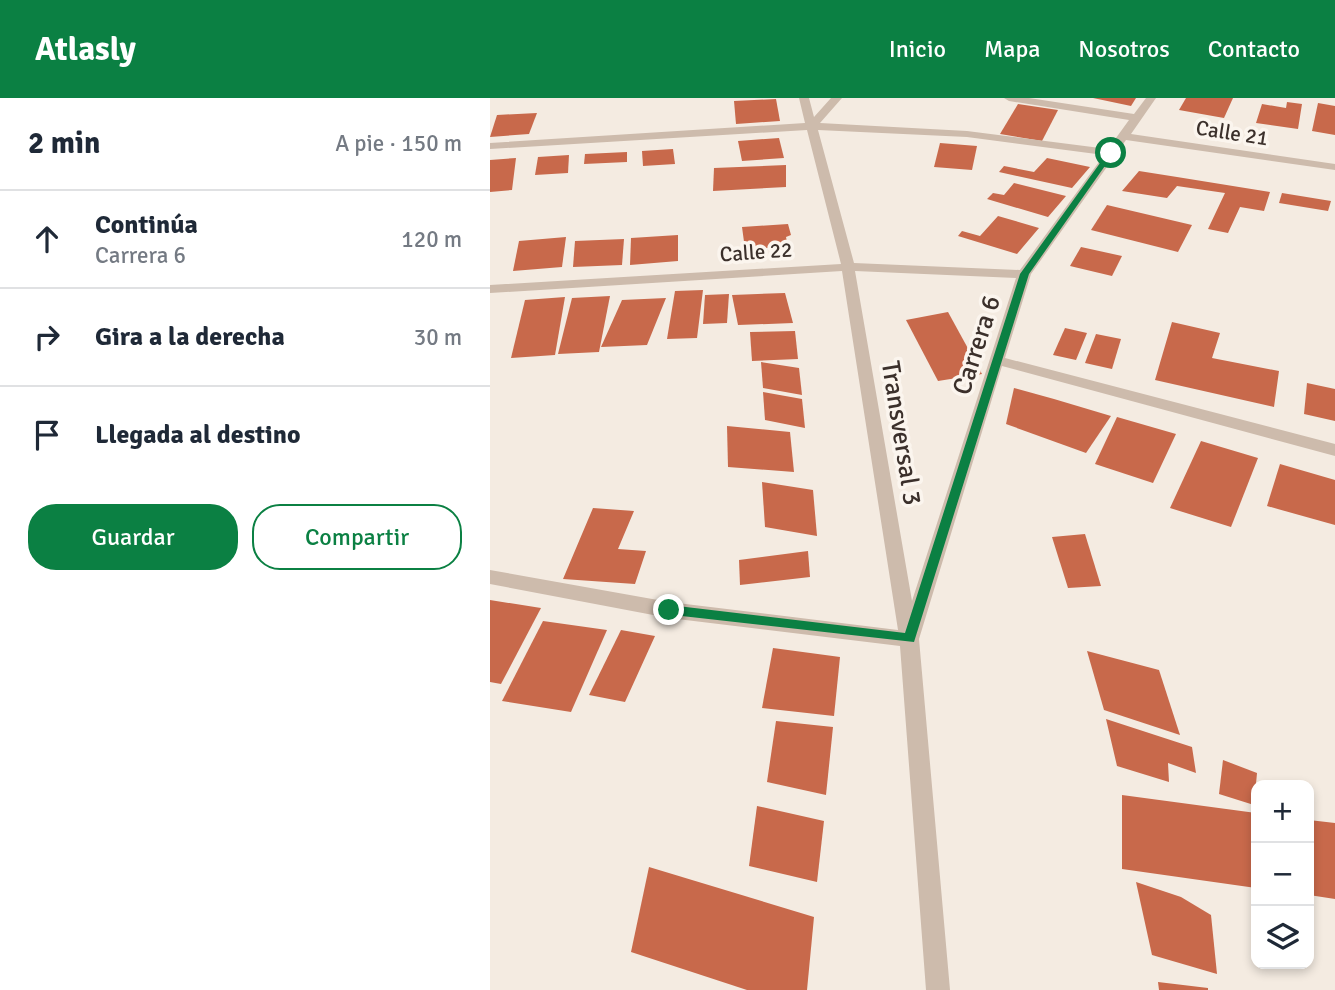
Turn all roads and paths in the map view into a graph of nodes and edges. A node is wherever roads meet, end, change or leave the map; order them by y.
1 (804, 98) edge
2 (837, 98) edge
3 (1009, 98) edge
4 (1151, 98) edge
5 (1136, 118) junction
6 (812, 126) junction
7 (1123, 136) junction
8 (490, 146) edge
9 (1111, 153) junction
10 (1335, 167) edge
11 (848, 267) junction
12 (1024, 274) junction
13 (490, 289) edge
14 (996, 360) junction
15 (1335, 450) edge
16 (490, 578) edge
17 (909, 639) junction
18 (938, 990) edge

1 - 6 street, Transversal 3
2 - 6 street
3 - 5 street
4 - 5 street, Carrera 6
5 - 7 street, Carrera 6
6 - 8 street
6 - 9 street
6 - 11 street, Transversal 3
7 - 9 street, Carrera 6
7 - 10 street, Calle 21
9 - 12 street, Carrera 6
11 - 12 street, Calle 22
11 - 13 street, Calle 22
11 - 17 street, Transversal 3
12 - 14 street, Carrera 6
14 - 15 street
14 - 17 street, Carrera 6
16 - 17 street
17 - 18 street, Transversal 3

